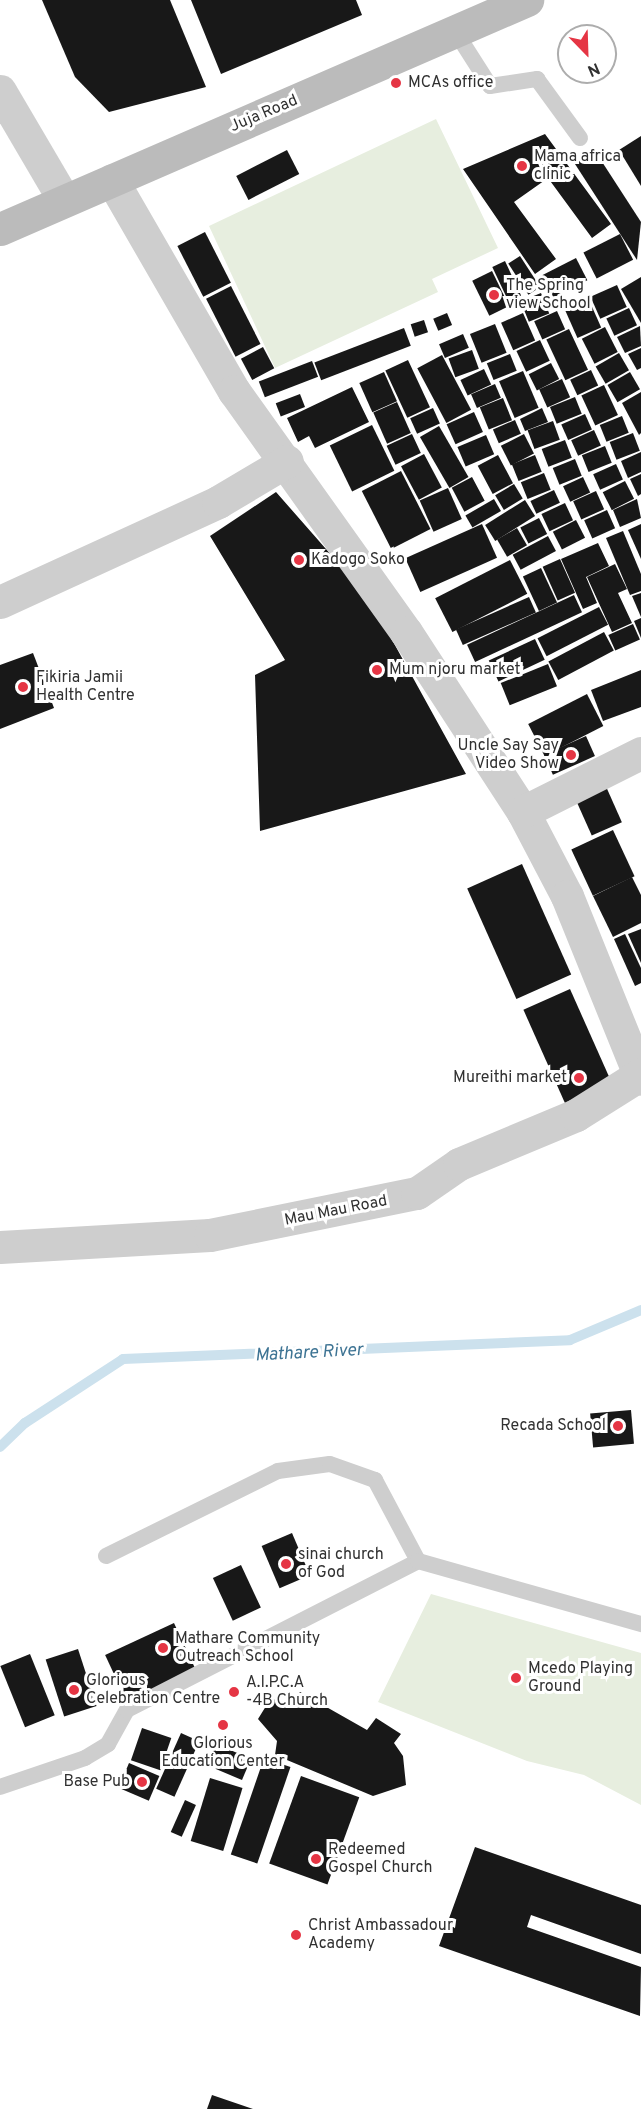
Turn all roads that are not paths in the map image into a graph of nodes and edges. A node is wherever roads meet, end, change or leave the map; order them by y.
1 (527, 0) edge
2 (455, 32) junction
3 (0, 91) edge
4 (580, 138) dead end
5 (112, 180) junction
6 (64, 200) junction
7 (0, 229) edge
8 (287, 462) junction
9 (0, 602) edge
10 (641, 753) edge
11 (523, 812) junction
12 (640, 1076) edge
13 (0, 1247) edge
14 (106, 1556) dead end
15 (418, 1561) junction
16 (641, 1624) edge
17 (0, 1787) edge

1 - 2 main road, Juja Road
2 - 4 lane
2 - 5 main road, Juja Road
3 - 6 street
5 - 6 main road, Juja Road
5 - 8 street
6 - 7 main road, Juja Road
8 - 9 street
8 - 11 street
10 - 11 street
11 - 12 street
12 - 13 street, Mau Mau Road
14 - 15 lane
15 - 16 lane
15 - 17 lane

